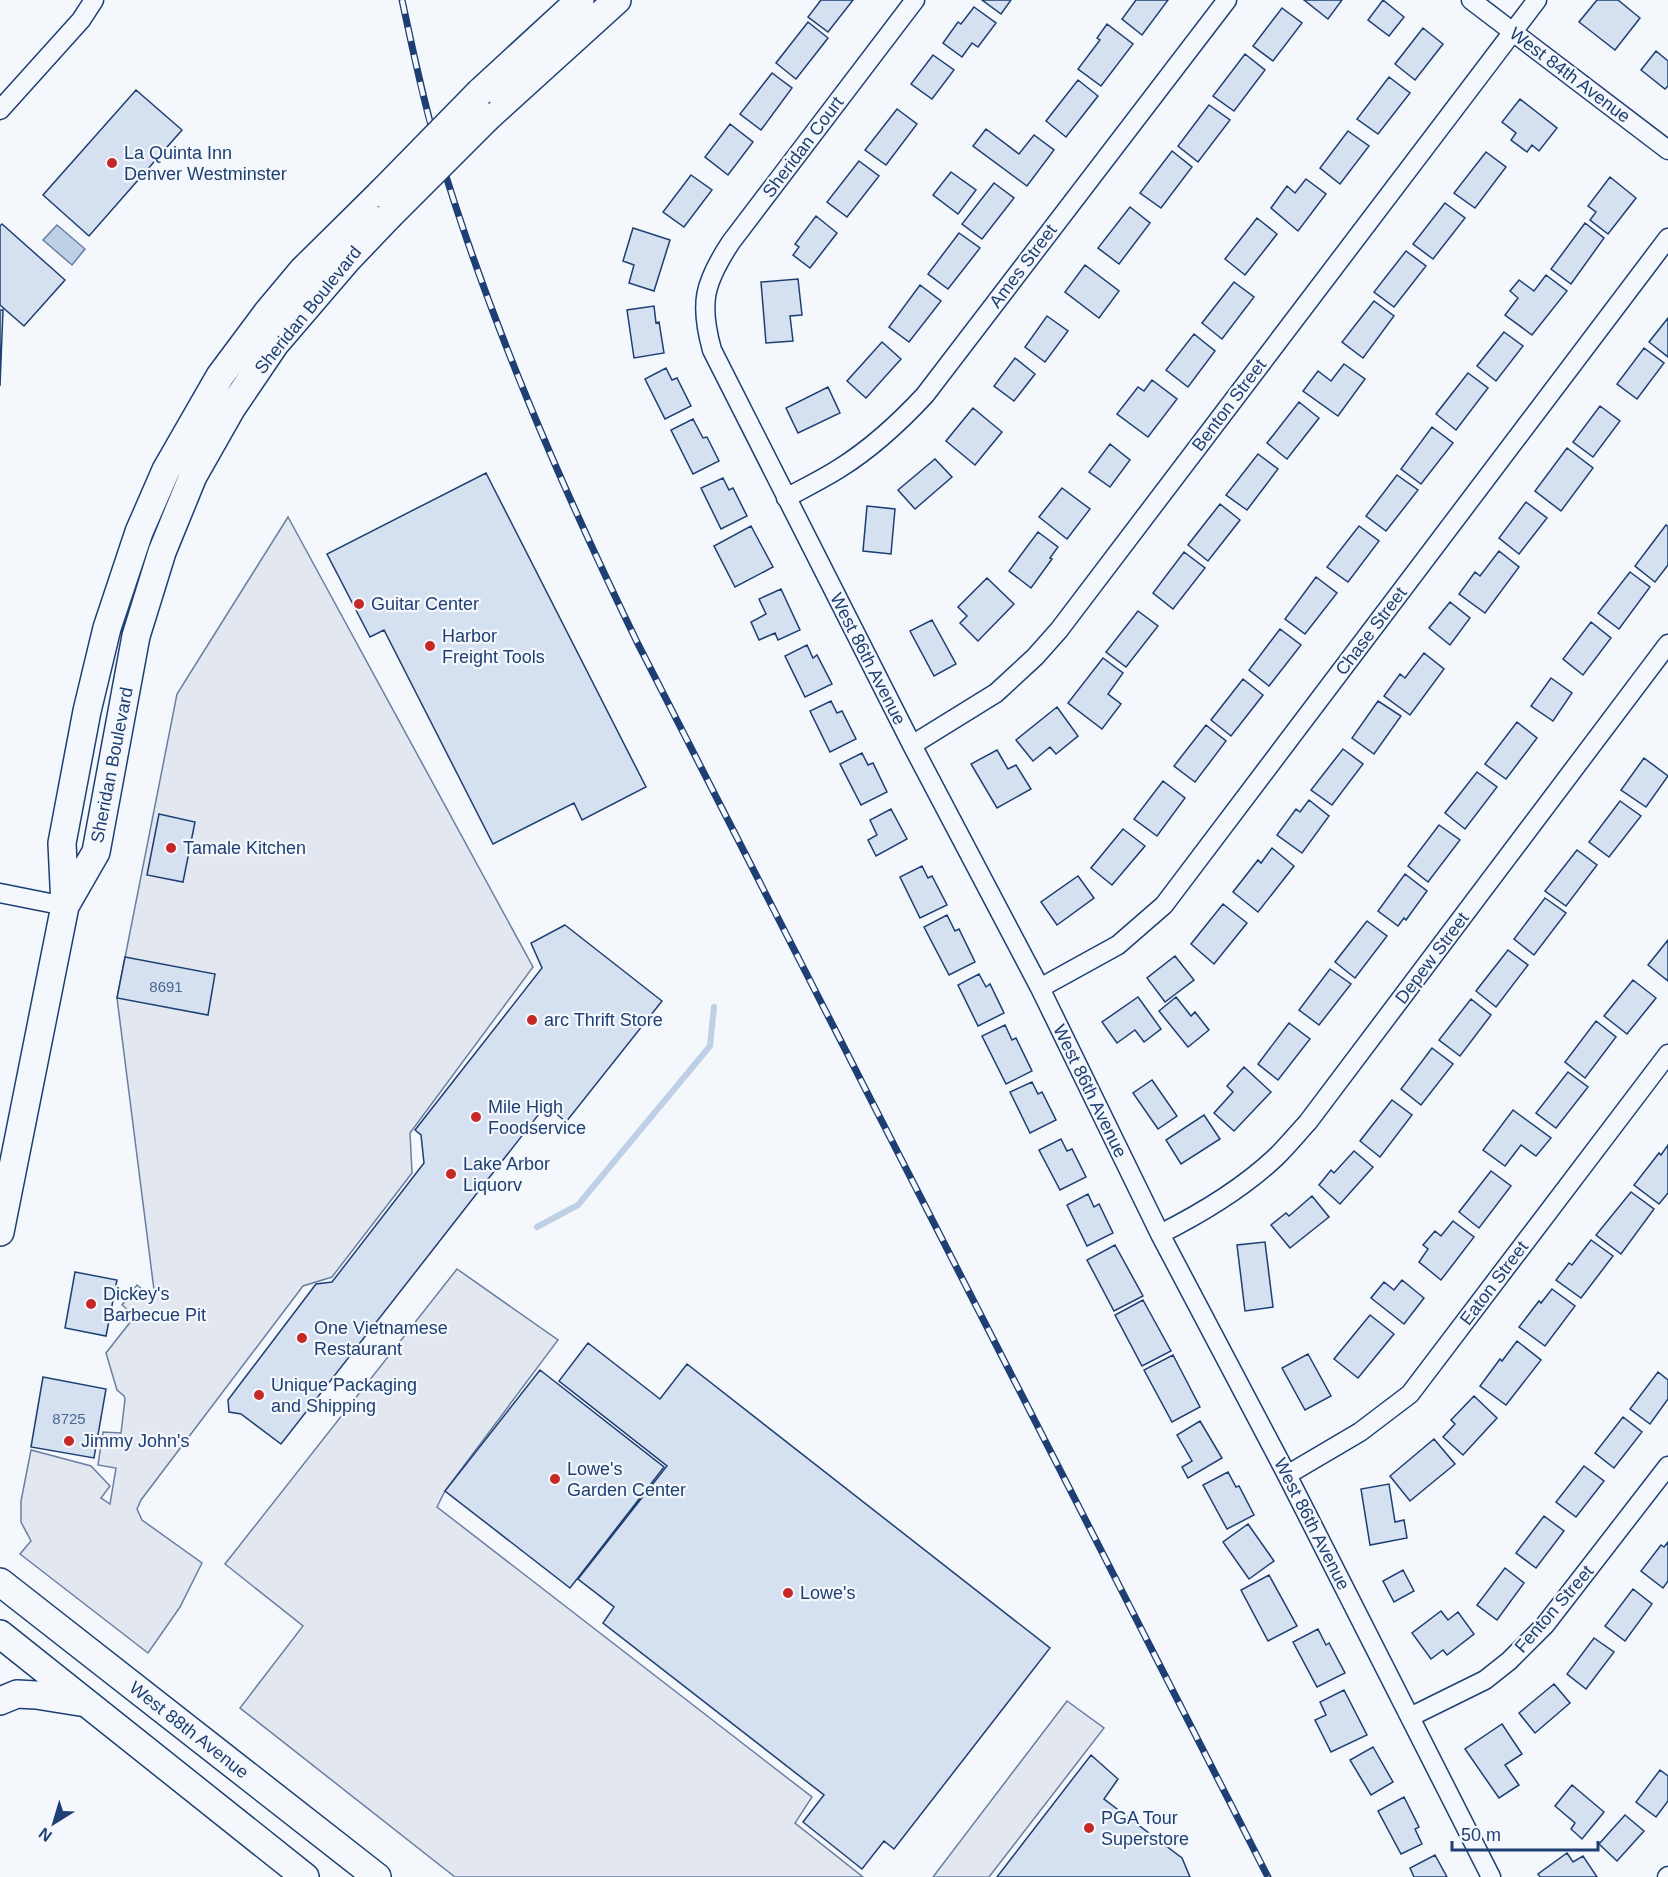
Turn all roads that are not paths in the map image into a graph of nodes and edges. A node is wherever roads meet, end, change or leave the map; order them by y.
1 (94, 0) edge
2 (580, 0) edge
3 (617, 0) edge
4 (915, 0) edge
5 (1227, 0) edge
6 (1471, 0) edge
7 (1537, 0) edge
8 (1513, 31) junction
9 (484, 105) junction
10 (0, 110) edge
11 (1668, 150) edge
12 (1668, 237) edge
13 (704, 301) joint
14 (786, 498) junction
15 (1668, 644) edge
16 (912, 745) junction
17 (0, 893) edge
18 (65, 906) junction
19 (1040, 988) junction
20 (1668, 1054) edge
21 (0, 1232) edge
22 (1160, 1234) junction
23 (1668, 1466) edge
24 (1287, 1475) junction
25 (0, 1582) edge
26 (0, 1634) edge
27 (0, 1701) edge
28 (87, 1703) junction
29 (1410, 1717) junction
30 (305, 1877) edge
31 (377, 1877) edge
32 (1491, 1877) edge

1 - 10 street
2 - 9 main road, Sheridan Boulevard
3 - 9 main road, Sheridan Boulevard
4 - 13 street, Sheridan Court
5 - 14 street, Ames Street
6 - 8 street, West 84th Avenue
7 - 8 street, Benton Street
8 - 11 street, West 84th Avenue
8 - 16 street, Benton Street
9 - 18 main road, Sheridan Boulevard, bridge
12 - 19 street, Chase Street
13 - 14 street, West 86th Avenue
14 - 16 street, West 86th Avenue
15 - 22 street, Depew Street
16 - 19 street, West 86th Avenue
17 - 18 street
18 - 21 main road, Sheridan Boulevard
19 - 22 street, West 86th Avenue
20 - 24 street, Eaton Street
22 - 24 street, West 86th Avenue
23 - 29 street, Fenton Street
24 - 29 street, West 86th Avenue
25 - 31 main road, West 88th Avenue
26 - 28 main road
27 - 28 main road
28 - 30 main road
29 - 32 street, West 86th Avenue

